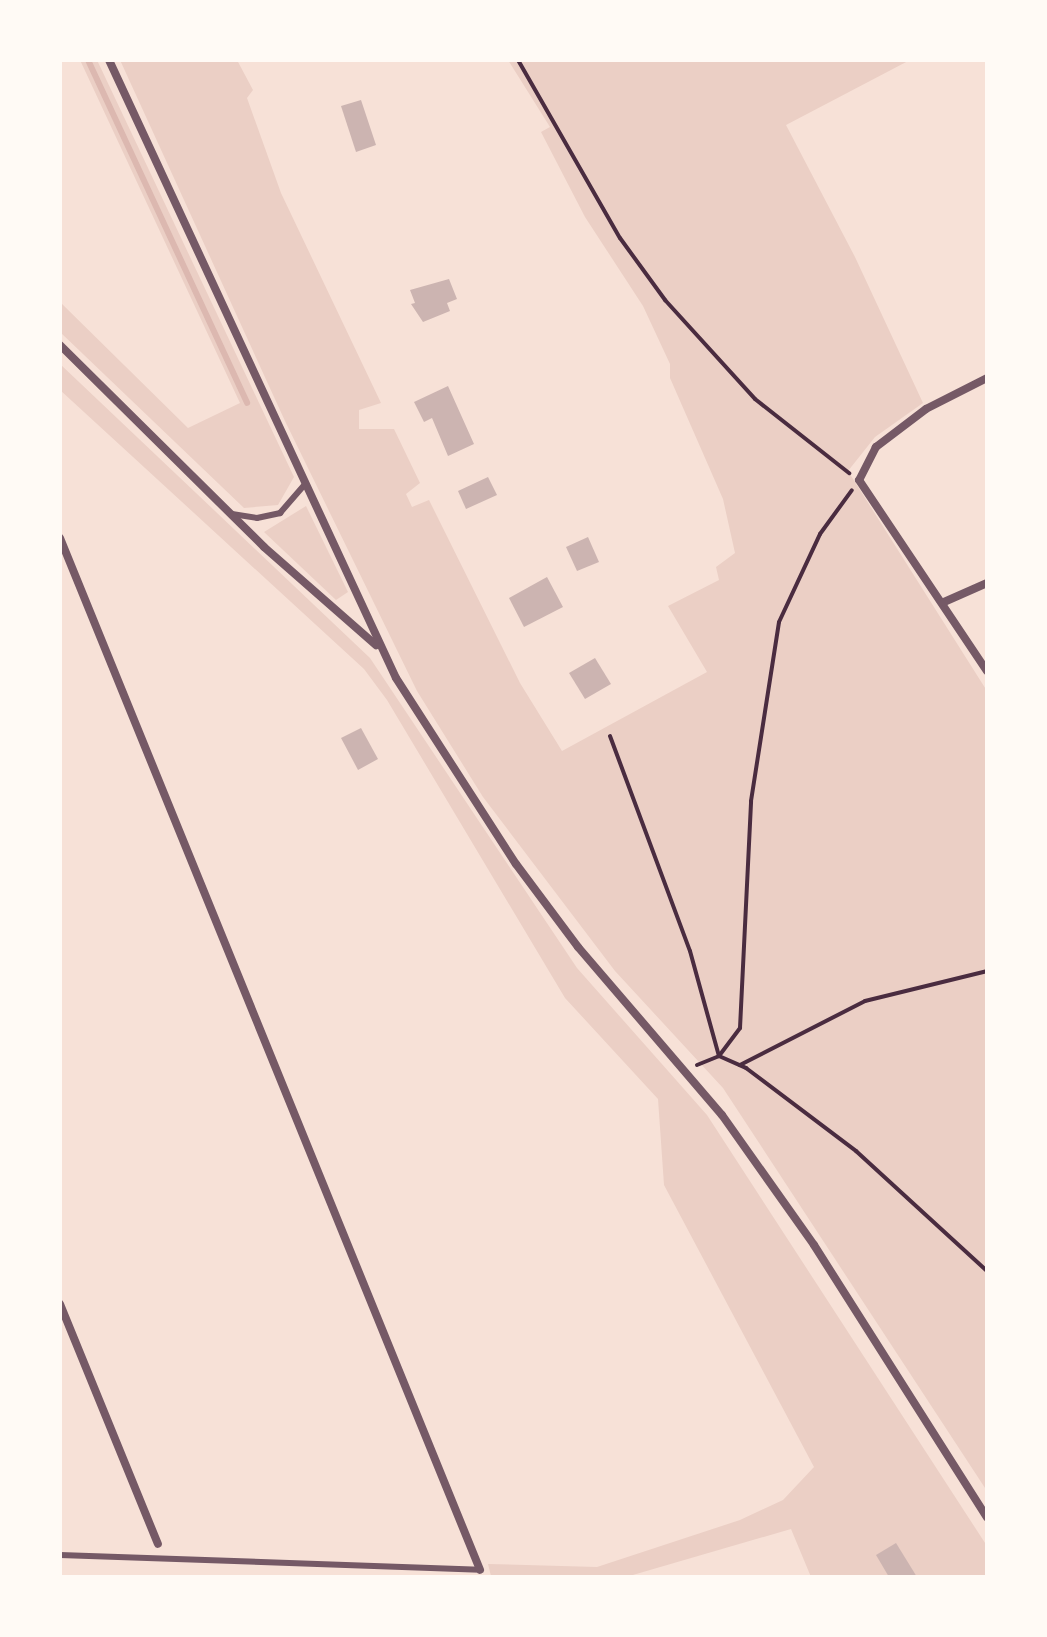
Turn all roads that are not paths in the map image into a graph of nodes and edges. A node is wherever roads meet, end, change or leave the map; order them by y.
1 (109, 60) edge
2 (60, 345) edge
3 (987, 378) edge
4 (304, 485) junction
5 (232, 514) junction
6 (60, 538) edge
7 (987, 583) edge
8 (944, 602) junction
9 (377, 646) junction
10 (987, 671) edge
11 (60, 1304) edge
12 (987, 1518) edge
13 (158, 1544) dead end
14 (60, 1555) edge
15 (480, 1570) joint

1 - 4 street
2 - 5 street
3 - 8 street
4 - 5 lane
4 - 9 street
5 - 9 street
6 - 15 street
7 - 8 street
8 - 10 street
9 - 12 street
11 - 13 street
14 - 15 lane

